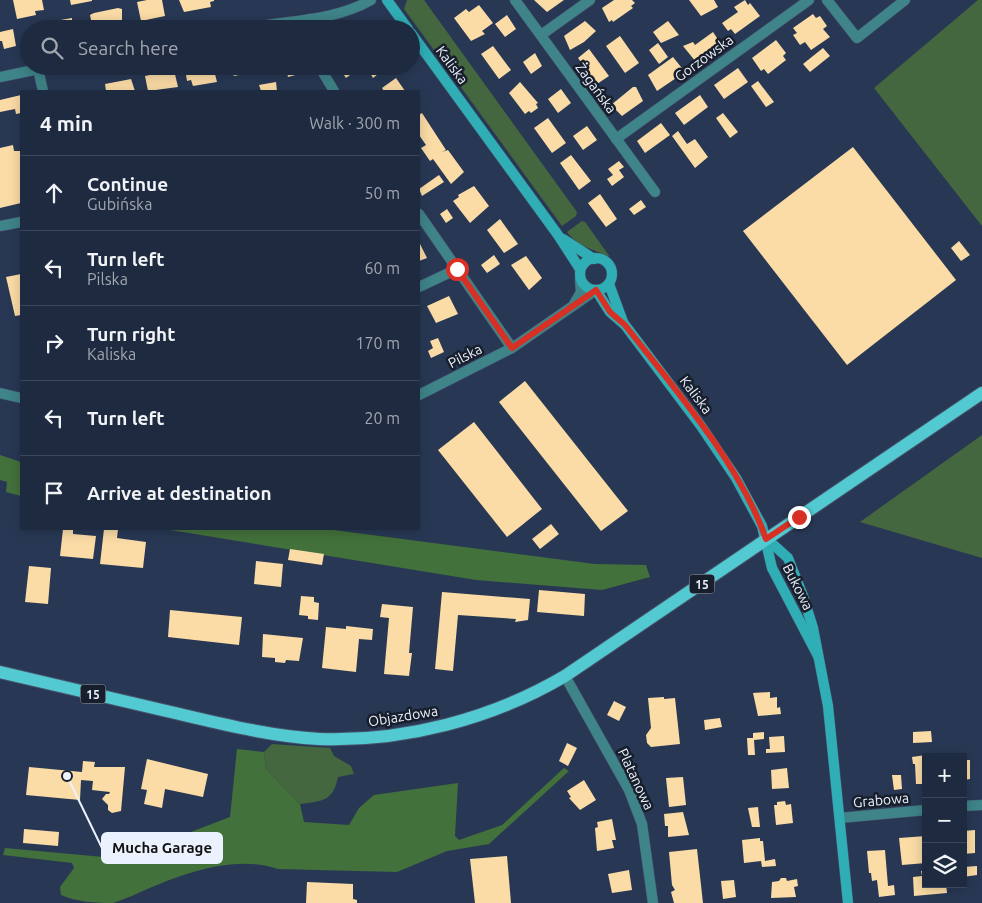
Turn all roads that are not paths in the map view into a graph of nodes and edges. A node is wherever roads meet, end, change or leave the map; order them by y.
1 (371, 0) edge
2 (387, 0) edge
3 (515, 0) edge
4 (590, 0) edge
5 (808, 0) edge
6 (827, 0) edge
7 (905, 0) edge
8 (322, 20) edge
9 (401, 20) edge
10 (541, 35) junction
11 (420, 45) edge
12 (20, 73) edge
13 (39, 75) edge
14 (324, 75) edge
15 (0, 77) edge
16 (43, 90) edge
17 (333, 90) edge
18 (616, 139) junction
19 (655, 192) dead end
20 (420, 215) edge
21 (20, 222) edge
22 (0, 226) edge
23 (558, 235) junction
24 (594, 259) junction
25 (457, 269) junction
26 (580, 274) junction
27 (609, 284) junction
28 (420, 287) edge
29 (596, 290) junction
30 (573, 308) junction
31 (625, 325) junction
32 (512, 348) junction
33 (0, 393) edge
34 (982, 393) edge
35 (420, 394) edge
36 (20, 398) edge
37 (766, 539) junction
38 (818, 656) junction
39 (0, 672) edge
40 (565, 676) junction
41 (982, 805) edge
42 (967, 806) edge
43 (922, 810) edge
44 (840, 818) junction
45 (653, 903) edge
46 (848, 903) edge

1 - 8 street
2 - 9 street
3 - 10 street, Żagańska
4 - 10 street
5 - 18 street, Gorzowska
6 - 7 street
10 - 18 street, Żagańska
11 - 23 street, Kaliska
12 - 15 street
13 - 16 street
14 - 17 street
18 - 19 street, Żagańska
20 - 25 street
21 - 22 street
23 - 24 street, Kaliska
23 - 26 street, Kaliska
24 - 26 street
24 - 27 street
25 - 28 street
25 - 32 street
26 - 29 street
26 - 30 street
27 - 29 street
27 - 31 street, Kaliska
29 - 30 street, Pilska
29 - 31 street, Kaliska
30 - 32 street, Pilska
31 - 37 street, Kaliska
32 - 35 street, Pilska
33 - 36 street
34 - 37 main road, 15
37 - 38 street, Bukowa
37 - 38 street, Bukowa
37 - 40 main road, Objazdowa / 15
38 - 44 street, Bukowa
39 - 40 main road, Objazdowa / 15
40 - 45 street, Platanowa
41 - 42 street
43 - 44 street, Grabowa
44 - 46 street, Bukowa

